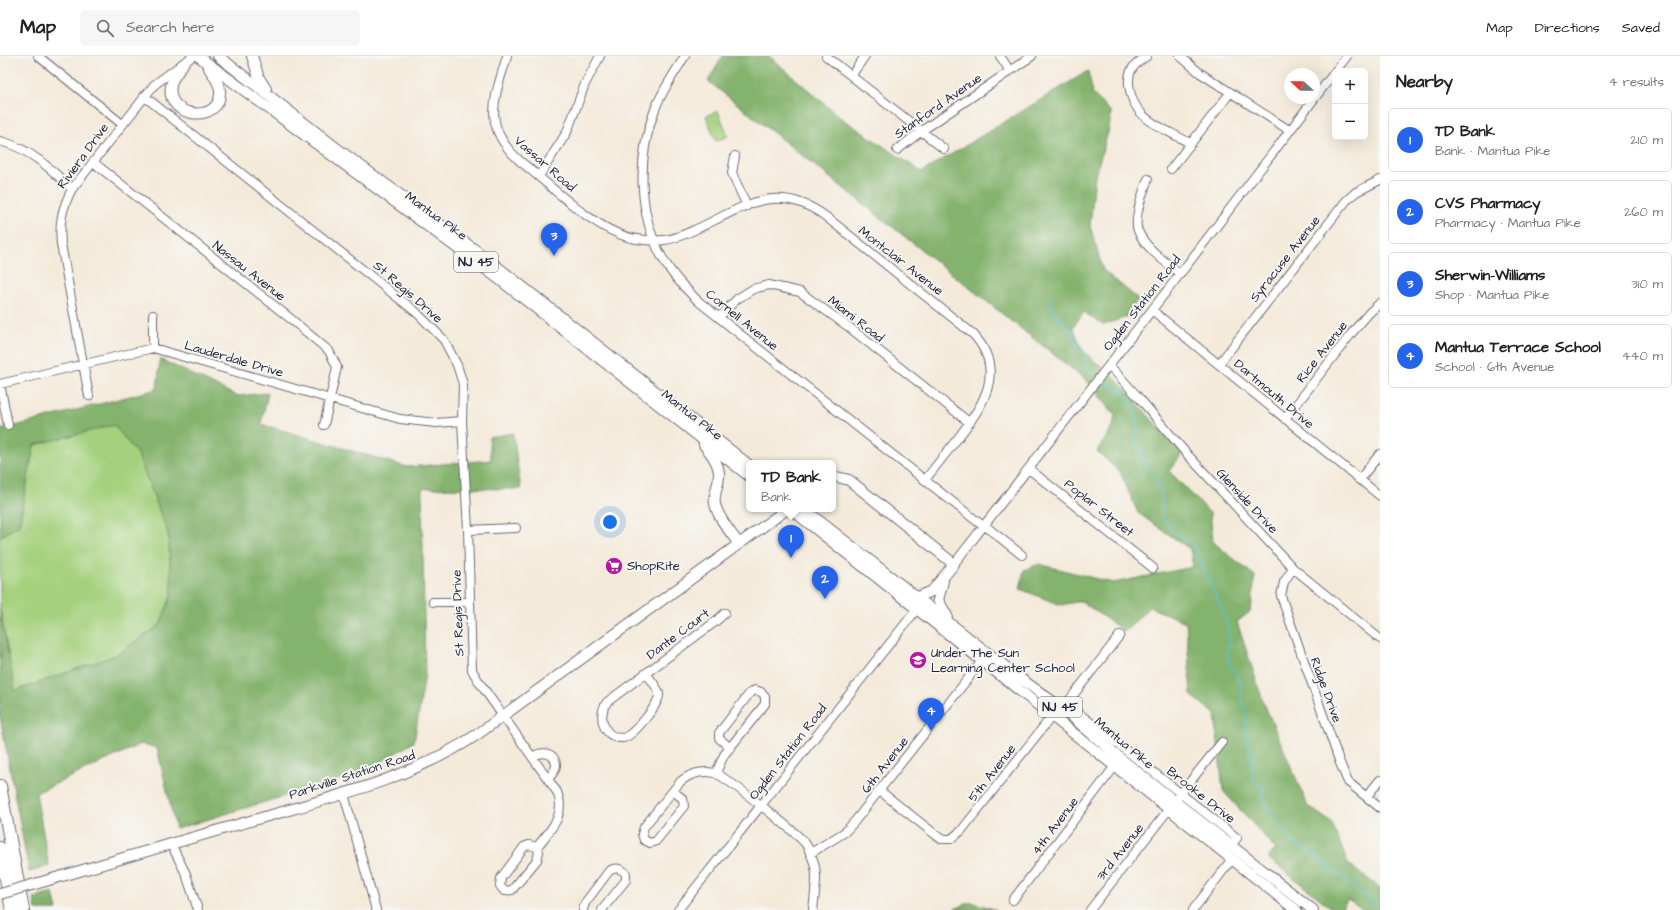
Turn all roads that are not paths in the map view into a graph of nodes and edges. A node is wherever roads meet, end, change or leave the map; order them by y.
1 (38, 56) edge
2 (194, 56) edge
3 (198, 56) edge
4 (218, 56) edge
5 (252, 56) edge
6 (507, 56) edge
7 (600, 56) edge
8 (685, 56) edge
9 (826, 56) edge
10 (865, 56) edge
11 (1000, 56) edge
12 (1032, 56) edge
13 (1147, 56) edge
14 (1180, 56) edge
15 (1346, 56) edge
16 (206, 63) junction
17 (183, 64) junction
18 (1010, 71) junction
19 (851, 76) junction
20 (1230, 93) junction
21 (144, 96) junction
22 (295, 116) junction
23 (122, 124) junction
24 (1289, 130) junction
25 (920, 132) junction
26 (0, 141) edge
27 (1191, 144) junction
28 (944, 149) dead end
29 (897, 150) dead end
30 (735, 156) dead end
31 (93, 162) junction
32 (1172, 169) dead end
33 (539, 176) junction
34 (1148, 179) dead end
35 (1380, 180) edge
36 (72, 189) junction
37 (747, 206) junction
38 (653, 239) junction
39 (1180, 274) junction
40 (1380, 303) edge
41 (1152, 310) junction
42 (152, 315) dead end
43 (719, 317) junction
44 (153, 348) junction
45 (82, 364) junction
46 (1219, 364) junction
47 (1109, 365) junction
48 (0, 384) edge
49 (89, 396) dead end
50 (330, 399) junction
51 (1285, 419) junction
52 (462, 421) junction
53 (970, 423) junction
54 (8, 425) dead end
55 (324, 425) dead end
56 (696, 434) junction
57 (1380, 454) edge
58 (746, 463) edge
59 (1029, 469) junction
60 (746, 474) edge
61 (836, 477) edge
62 (925, 480) junction
63 (1359, 480) junction
64 (1380, 496) edge
65 (783, 512) edge
66 (795, 512) edge
67 (808, 512) edge
68 (984, 525) junction
69 (516, 528) dead end
70 (468, 530) junction
71 (739, 544) junction
72 (1022, 555) dead end
73 (954, 564) junction
74 (1154, 568) dead end
75 (1293, 568) junction
76 (944, 576) junction
77 (918, 597) junction
78 (433, 602) dead end
79 (469, 602) junction
80 (917, 609) junction
81 (724, 613) dead end
82 (1120, 635) dead end
83 (1380, 639) edge
84 (982, 661) junction
85 (646, 673) junction
86 (1021, 679) junction
87 (1065, 706) junction
88 (502, 716) junction
89 (1052, 716) junction
90 (1222, 742) dead end
91 (730, 748) junction
92 (532, 757) junction
93 (1115, 766) junction
94 (716, 773) junction
95 (548, 778) junction
96 (1380, 780) edge
97 (0, 786) edge
98 (673, 791) junction
99 (880, 792) junction
100 (344, 794) junction
101 (1367, 796) junction
102 (1175, 801) junction
103 (761, 806) junction
104 (1380, 808) edge
105 (171, 844) junction
106 (537, 847) junction
107 (0, 848) edge
108 (811, 853) junction
109 (1232, 859) junction
110 (0, 894) edge
111 (1013, 900) dead end
112 (12, 910) edge
113 (23, 910) edge
114 (198, 910) edge
115 (376, 910) edge
116 (583, 910) edge
117 (602, 910) edge
118 (678, 910) edge
119 (812, 910) edge
120 (1090, 910) edge
121 (1193, 910) edge
122 (1296, 910) edge
123 (1312, 910) edge

1 - 23 street
2 - 17 street, Riviera Drive
3 - 16 main road, Mantua Pike / NJ 45
4 - 22 main road, Mantua Pike / NJ 45
5 - 22 main road
6 - 33 street, Vassar Road
7 - 33 street
8 - 38 street, Cornell Avenue
9 - 19 street
10 - 19 street
11 - 18 street
12 - 18 street, Stanford Avenue
13 - 27 street
14 - 20 street
15 - 24 street, Ogden Station Road
16 - 17 main road
16 - 56 main road, Mantua Pike / NJ 45
17 - 21 street, Riviera Drive
18 - 25 street, Stanford Avenue
19 - 25 street
20 - 24 street
20 - 27 street
21 - 23 street, Riviera Drive
21 - 52 street, St Regis Drive
22 - 58 main road, Mantua Pike / NJ 45
23 - 31 street, Riviera Drive
24 - 39 street, Ogden Station Road
25 - 28 street
25 - 29 street, Stanford Avenue
26 - 36 street
27 - 32 street
30 - 37 street
31 - 36 street, Riviera Drive
31 - 50 street, Nassau Avenue
33 - 38 street, Vassar Road
34 - 39 street
35 - 46 street, Syracuse Avenue
36 - 45 street, Riviera Drive
37 - 38 street, Montclair Avenue
37 - 53 street, Montclair Avenue
38 - 43 street, Cornell Avenue
39 - 41 street, Ogden Station Road
40 - 51 street, Rice Avenue
41 - 46 street, Dartmouth Drive
41 - 47 street, Ogden Station Road
42 - 44 street
43 - 53 street, Miami Road
43 - 62 street, Cornell Avenue
44 - 45 street, Lauderdale Drive
44 - 50 street, Lauderdale Drive
45 - 48 street, Lauderdale Drive
45 - 49 street, Riviera Drive
46 - 51 street, Dartmouth Drive
47 - 59 street, Ogden Station Road
47 - 75 street, Glenside Drive
48 - 54 street
50 - 52 street, Lauderdale Drive
50 - 55 street, Nassau Avenue
51 - 63 street, Dartmouth Drive
52 - 70 street, St Regis Drive
53 - 62 street, Montclair Avenue
56 - 60 main road, Mantua Pike / NJ 45
56 - 71 main road
57 - 63 street
59 - 68 street, Ogden Station Road
59 - 74 street, Poplar Street
61 - 73 main road
62 - 68 street, Cornell Avenue
63 - 64 street, Dartmouth Drive
65 - 71 main road, Parkville Station Road
66 - 80 main road, Mantua Pike / NJ 45
67 - 77 main road, Mantua Pike / NJ 45
68 - 72 street, Cornell Avenue
68 - 73 street, Ogden Station Road
69 - 70 street
70 - 79 street, St Regis Drive
71 - 88 main road, Parkville Station Road
73 - 76 main road
75 - 83 street, Glenside Drive
75 - 101 street, Ridge Drive
76 - 77 main road
76 - 86 main road
77 - 86 main road, Mantua Pike / NJ 45
78 - 79 street
79 - 88 street, St Regis Drive
80 - 84 main road, Mantua Pike / NJ 45
80 - 103 street, Ogden Station Road
81 - 85 street, Dante Court
82 - 87 street
84 - 89 main road, Mantua Pike / NJ 45
84 - 99 street, 6th Avenue
85 - 85 street, Dante Court
86 - 87 main road, Mantua Pike / NJ 45
87 - 102 main road, Mantua Pike / NJ 45
88 - 92 street, St Regis Drive
88 - 100 main road, Parkville Station Road
89 - 93 main road, Mantua Pike / NJ 45
89 - 99 street, 5th Avenue
90 - 102 street, 3rd Avenue
91 - 91 street
91 - 94 street
92 - 95 street, St Regis Drive
92 - 95 street
93 - 102 main road, Mantua Pike / NJ 45
93 - 111 street, 4th Avenue
94 - 98 street
94 - 103 street
95 - 106 street, St Regis Drive
96 - 101 street
97 - 113 highway
98 - 98 street
99 - 108 street, 6th Avenue
100 - 105 main road, Parkville Station Road
100 - 115 street
101 - 104 street, Ridge Drive
102 - 109 main road, Mantua Pike / NJ 45
102 - 120 street, 3rd Avenue
102 - 123 main road, Mantua Pike / NJ 45
103 - 108 street
103 - 118 street, Ogden Station Road
105 - 110 main road, Parkville Station Road, bridge
105 - 114 street
106 - 106 street
107 - 112 highway
108 - 119 street
109 - 121 street
109 - 122 main road, Mantua Pike / NJ 45
116 - 117 street

